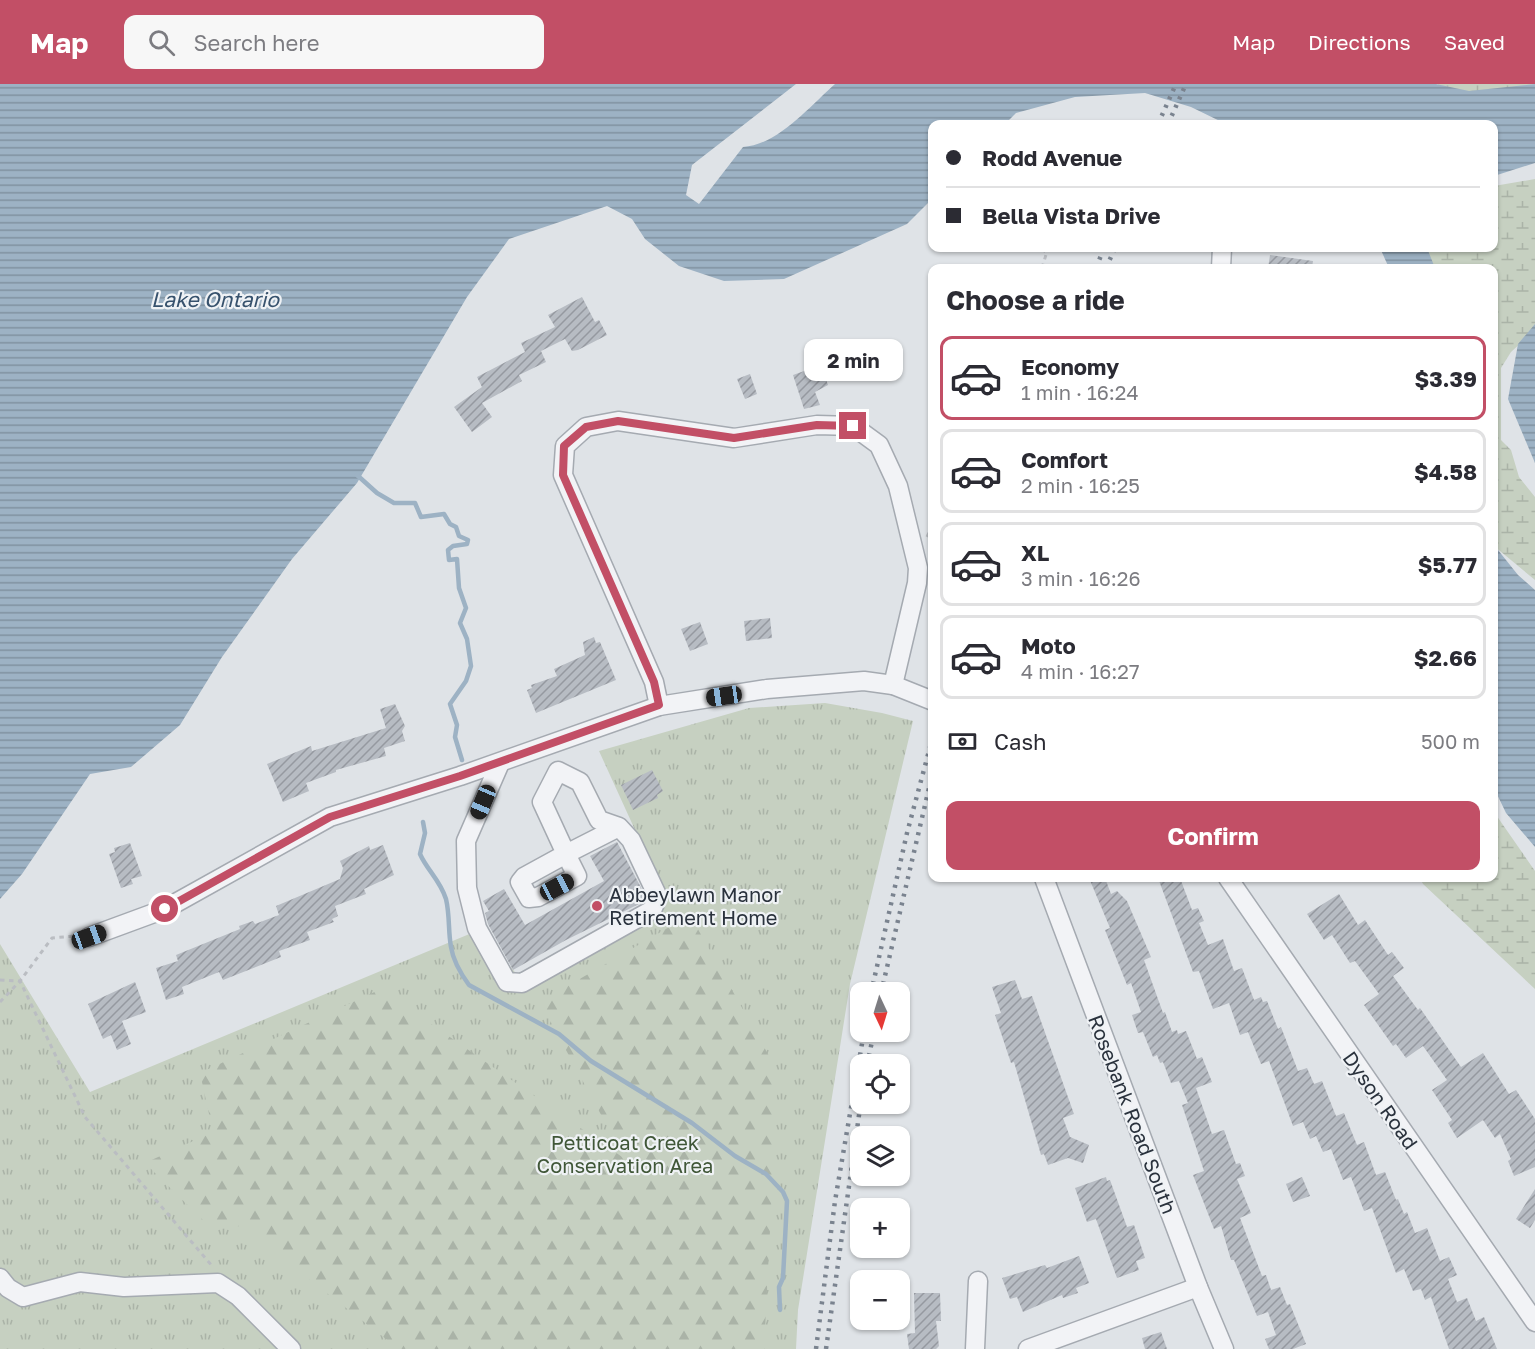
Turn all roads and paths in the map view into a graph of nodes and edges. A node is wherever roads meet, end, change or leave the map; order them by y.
1 (1046, 253) edge
2 (1043, 264) edge
3 (893, 685) junction
4 (928, 699) edge
5 (659, 705) junction
6 (549, 746) junction
7 (500, 762) junction
8 (558, 771) junction
9 (619, 827) junction
10 (1046, 882) edge
11 (1231, 882) edge
12 (89, 937) joint
13 (0, 980) edge
14 (20, 981) junction
15 (0, 1002) edge
16 (215, 1270) dead end
17 (0, 1278) edge
18 (978, 1281) dead end
19 (1198, 1287) junction
20 (1535, 1322) edge
21 (291, 1349) edge
22 (975, 1349) edge
23 (1028, 1349) edge
24 (1224, 1349) edge

1 - 2 path
3 - 4 street
3 - 5 street
3 - 5 street
5 - 6 street
6 - 7 street
6 - 8 street
7 - 9 street
7 - 12 street
8 - 9 street
8 - 9 street
10 - 19 street, Rosebank Road South
11 - 20 street, Dyson Road
12 - 14 path
13 - 14 path
14 - 15 path
14 - 16 path
17 - 21 street
18 - 22 street
19 - 23 street
19 - 24 street, Rosebank Road South

